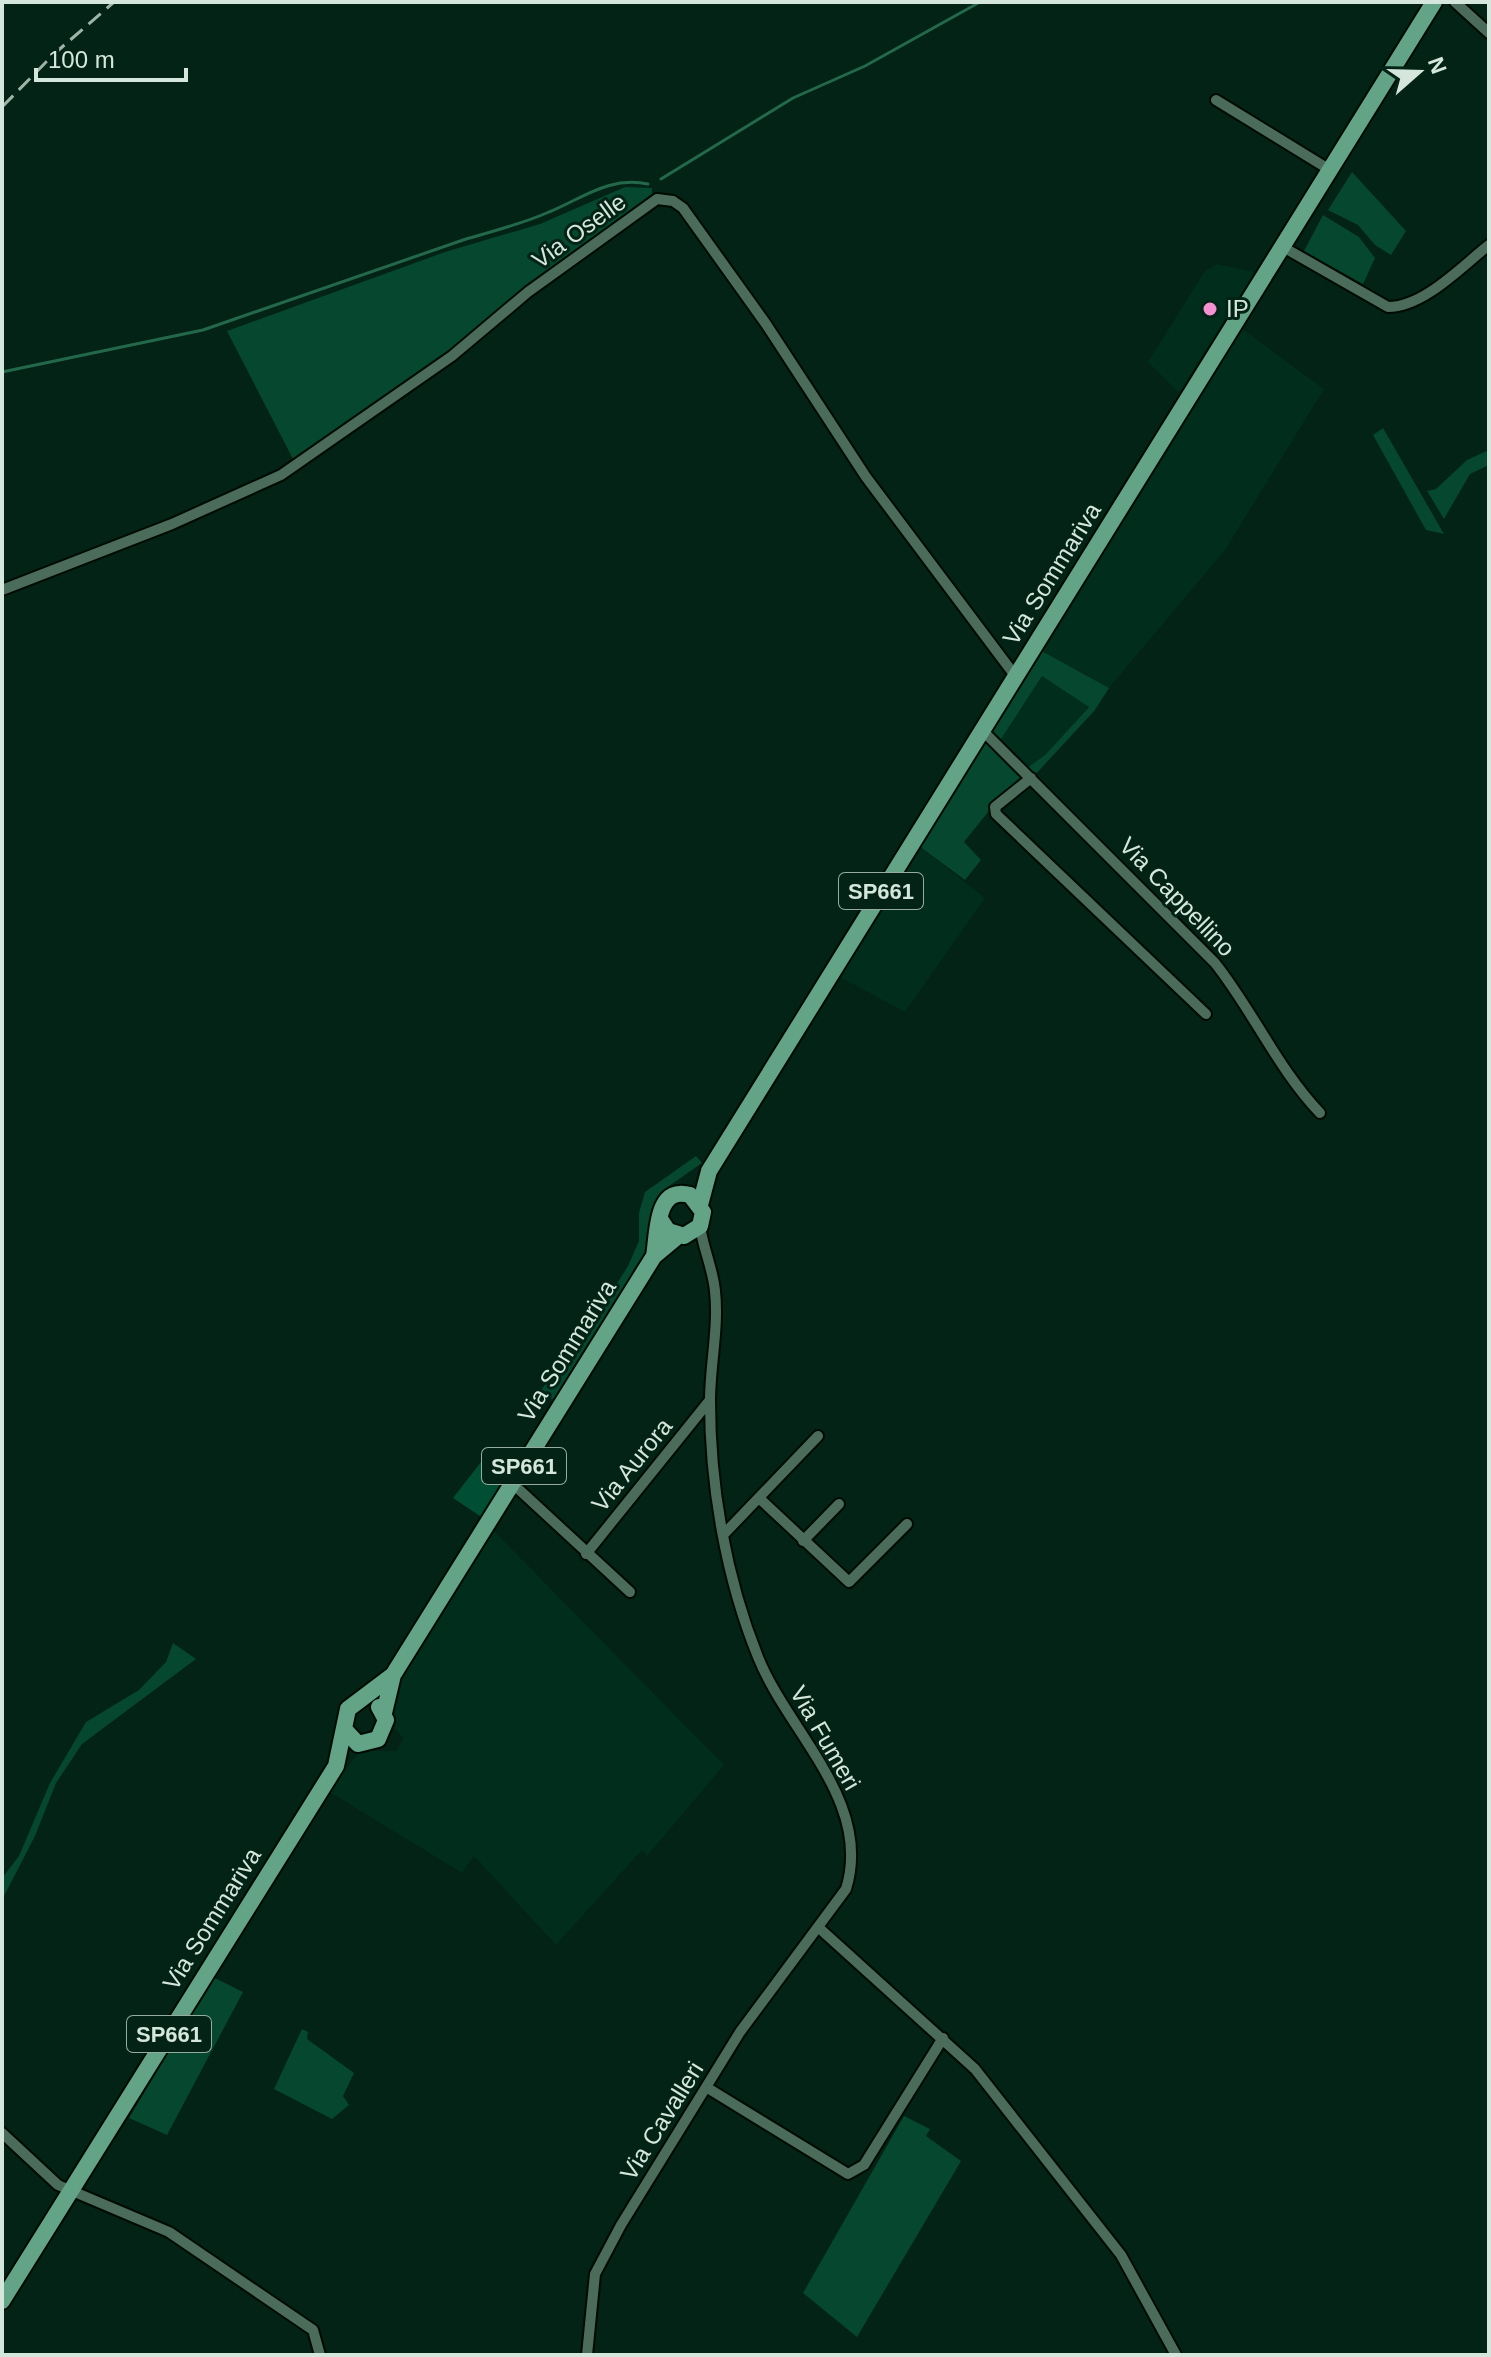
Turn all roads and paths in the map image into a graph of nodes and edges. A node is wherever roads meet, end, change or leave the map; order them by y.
1 (1434, 2) edge
2 (1455, 2) edge
3 (1489, 33) edge
4 (1216, 100) dead end
5 (1330, 170) junction
6 (1489, 245) edge
7 (1283, 247) junction
8 (2, 590) edge
9 (1016, 677) junction
10 (981, 729) junction
11 (1031, 778) junction
12 (1206, 1014) dead end
13 (1320, 1113) dead end
14 (709, 1171) junction
15 (681, 1193) junction
16 (700, 1205) junction
17 (660, 1219) junction
18 (700, 1226) junction
19 (681, 1236) junction
20 (702, 1246) junction
21 (654, 1256) junction
22 (710, 1400) junction
23 (818, 1436) dead end
24 (513, 1484) junction
25 (759, 1498) junction
26 (839, 1504) dead end
27 (907, 1524) dead end
28 (724, 1534) junction
29 (803, 1541) junction
30 (586, 1554) junction
31 (630, 1592) dead end
32 (393, 1675) junction
33 (360, 1702) junction
34 (384, 1713) junction
35 (344, 1729) junction
36 (366, 1744) junction
37 (336, 1766) junction
38 (818, 1927) junction
39 (943, 2038) junction
40 (706, 2087) junction
41 (2, 2133) edge
42 (72, 2189) junction
43 (2, 2301) edge
44 (320, 2355) edge
45 (587, 2355) edge
46 (1176, 2355) edge

1 - 5 main road, Via Sommariva / SP661
2 - 3 street
4 - 5 street
5 - 7 main road, Via Sommariva / SP661
6 - 7 street
7 - 9 main road, Via Sommariva / SP661
8 - 9 street, Via Oselle
9 - 10 main road, Via Sommariva / SP661
10 - 11 street, Via Cappellino
10 - 14 main road, Via Sommariva / SP661
11 - 12 street
11 - 13 street, Via Cappellino
14 - 15 main road, Via Sommariva / SP661
14 - 16 main road, Via Sommariva / SP661
15 - 16 main road
15 - 17 main road
16 - 18 main road
17 - 19 main road
17 - 21 main road, Via Sommariva / SP661
18 - 19 main road
18 - 20 street, Via Fumeri
19 - 20 street
19 - 21 main road, Via Sommariva / SP661
20 - 22 street, Via Fumeri
21 - 24 main road, Via Sommariva / SP661
22 - 28 street, Via Fumeri
22 - 30 street, Via Aurora
23 - 25 street
24 - 30 street
24 - 32 main road, Via Sommariva / SP661
25 - 28 street
25 - 29 street
26 - 29 street
27 - 29 street
28 - 38 street, Via Fumeri
30 - 31 street
32 - 33 main road, Via Sommariva / SP661
32 - 34 main road, Via Sommariva / SP661
33 - 34 main road
33 - 35 main road
34 - 36 main road
35 - 36 main road
35 - 37 main road, Via Sommariva / SP661
36 - 37 main road, Via Sommariva / SP661
37 - 42 main road, Via Sommariva / SP661
38 - 39 street
38 - 40 street, Via Cavalleri
39 - 40 street
39 - 46 street
40 - 45 street, Via Cavalleri
41 - 42 street
42 - 43 main road, Via Sommariva / SP661
42 - 44 street

